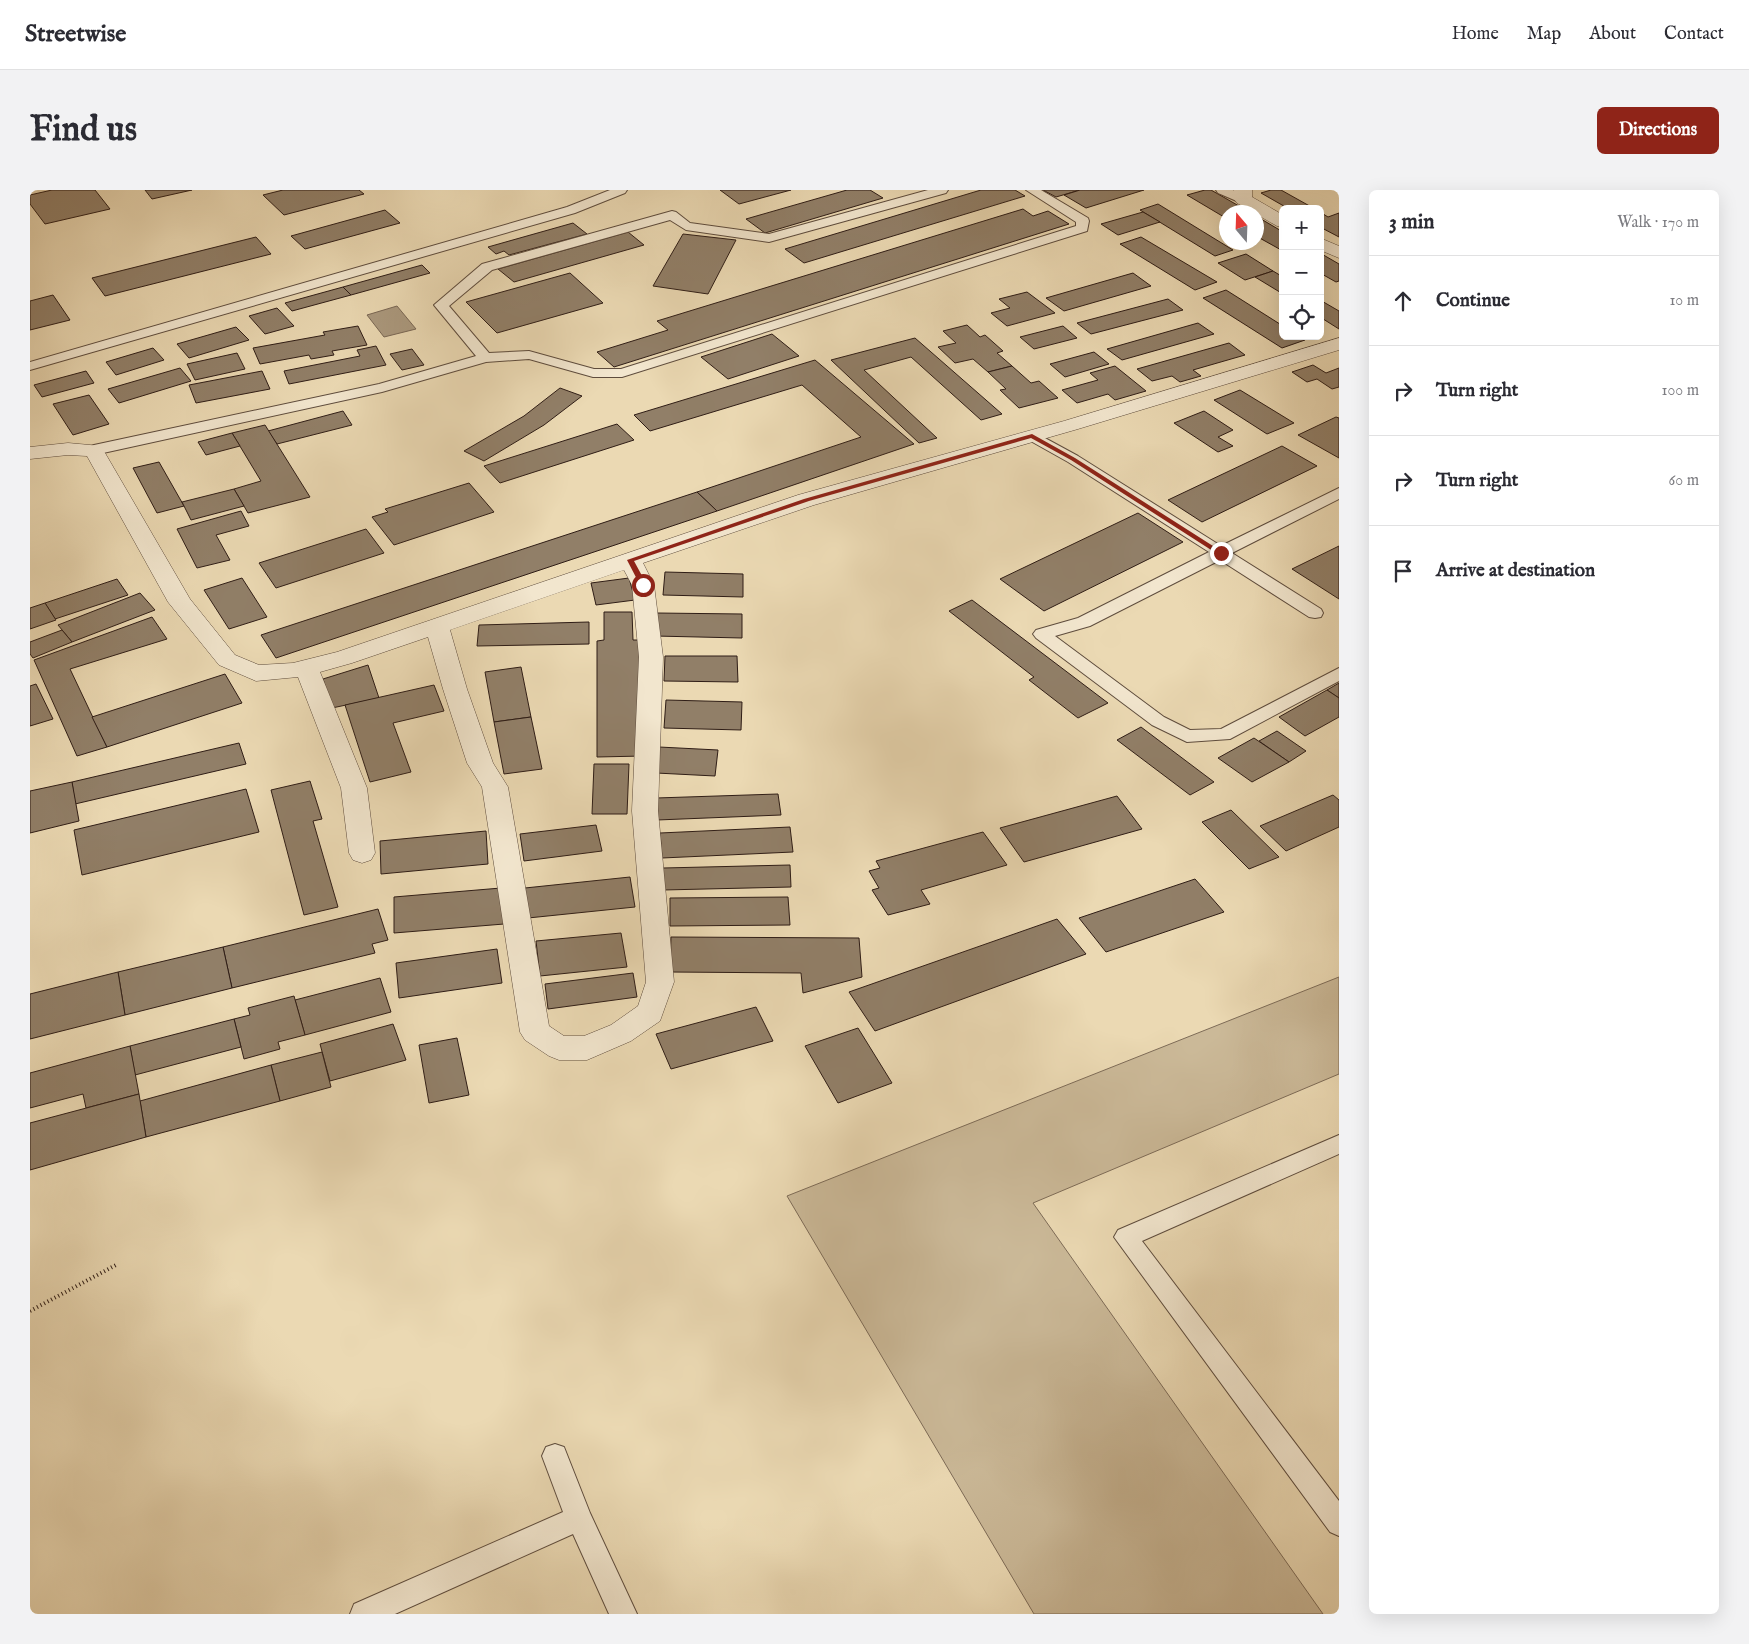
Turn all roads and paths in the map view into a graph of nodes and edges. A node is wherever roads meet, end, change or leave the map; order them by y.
1 (620, 190) edge
2 (942, 190) edge
3 (1032, 190) edge
4 (1222, 190) edge
5 (1243, 194) edge
6 (1279, 219) edge
7 (1324, 245) edge
8 (1339, 253) edge
9 (1339, 344) edge
10 (485, 358) junction
11 (30, 366) edge
12 (1032, 436) junction
13 (94, 450) junction
14 (30, 453) edge
15 (1339, 493) edge
16 (1221, 553) junction
17 (630, 560) junction
18 (1314, 613) dead end
19 (437, 626) junction
20 (306, 667) junction
21 (1339, 674) edge
22 (362, 853) dead end
23 (1339, 1144) edge
24 (116, 1264) dead end
25 (30, 1311) edge
26 (555, 1456) dead end
27 (579, 1518) junction
28 (1339, 1523) edge
29 (364, 1614) edge
30 (623, 1614) edge

1 - 11 lane
2 - 10 lane
3 - 10 lane
4 - 5 lane
5 - 6 street
7 - 8 street
9 - 12 street
10 - 13 lane
12 - 16 lane
12 - 17 street
13 - 14 street
13 - 20 street
15 - 16 lane
16 - 18 lane
16 - 21 lane
17 - 19 street
17 - 19 street
19 - 20 street
20 - 22 street
23 - 28 lane
24 - 25 path
26 - 27 lane
27 - 29 lane
27 - 30 lane

